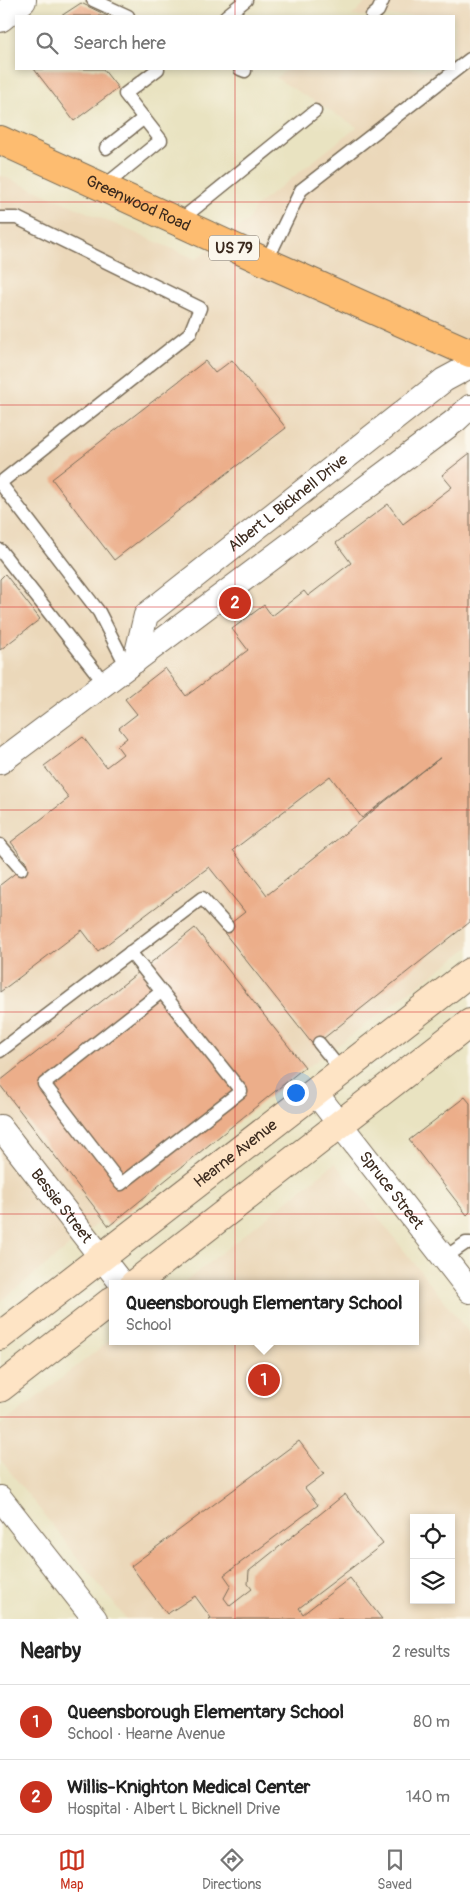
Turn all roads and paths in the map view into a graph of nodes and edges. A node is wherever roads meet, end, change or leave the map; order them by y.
1 (22, 0) edge
2 (93, 0) edge
3 (246, 0) edge
4 (384, 0) edge
5 (126, 15) edge
6 (227, 15) edge
7 (373, 15) edge
8 (0, 18) edge
9 (470, 59) edge
10 (157, 70) edge
11 (315, 111) dead end
12 (144, 118) junction
13 (4, 146) edge
14 (106, 148) dead end
15 (102, 188) junction
16 (0, 218) edge
17 (178, 222) junction
18 (266, 262) junction
19 (470, 353) edge
20 (470, 366) edge
21 (470, 407) edge
22 (0, 483) edge
23 (0, 550) edge
24 (131, 664) junction
25 (104, 684) junction
26 (0, 762) edge
27 (0, 845) edge
28 (21, 869) dead end
29 (227, 926) dead end
30 (130, 952) junction
31 (470, 972) edge
32 (161, 992) junction
33 (468, 1028) edge
34 (319, 1042) dead end
35 (0, 1051) edge
36 (341, 1070) junction
37 (314, 1091) junction
38 (339, 1124) junction
39 (0, 1127) edge
40 (470, 1243) edge
41 (101, 1257) junction
42 (444, 1258) junction
43 (119, 1280) edge
44 (139, 1280) edge
45 (470, 1291) edge
46 (109, 1303) edge
47 (0, 1336) edge
48 (0, 1388) edge
49 (0, 1498) edge
50 (95, 1619) edge

1 - 8 street
2 - 5 lane
3 - 6 lane
4 - 7 lane
9 - 18 lane
10 - 12 lane
11 - 17 lane
12 - 14 lane
12 - 15 lane
13 - 15 main road, Greenwood Road / US 79
15 - 17 main road, Greenwood Road / US 79
16 - 22 lane
17 - 18 main road, Greenwood Road / US 79
18 - 19 main road, Greenwood Road / US 79
20 - 24 street, Albert L Bicknell Drive
21 - 24 street
22 - 24 lane
23 - 25 lane
24 - 25 street
25 - 26 street
27 - 28 lane
29 - 30 lane
30 - 32 lane
30 - 35 lane
31 - 36 main road, Hearne Avenue
32 - 32 lane
33 - 38 main road
34 - 36 lane
36 - 37 main road, Hearne Avenue
37 - 38 street, Spruce Street
37 - 41 main road, Hearne Avenue
38 - 42 street, Spruce Street
38 - 44 main road
39 - 41 street, Bessie Street
40 - 42 lane
41 - 43 street, Bessie Street
41 - 47 main road, Hearne Avenue
42 - 45 street, Spruce Street
46 - 48 main road
49 - 50 street

